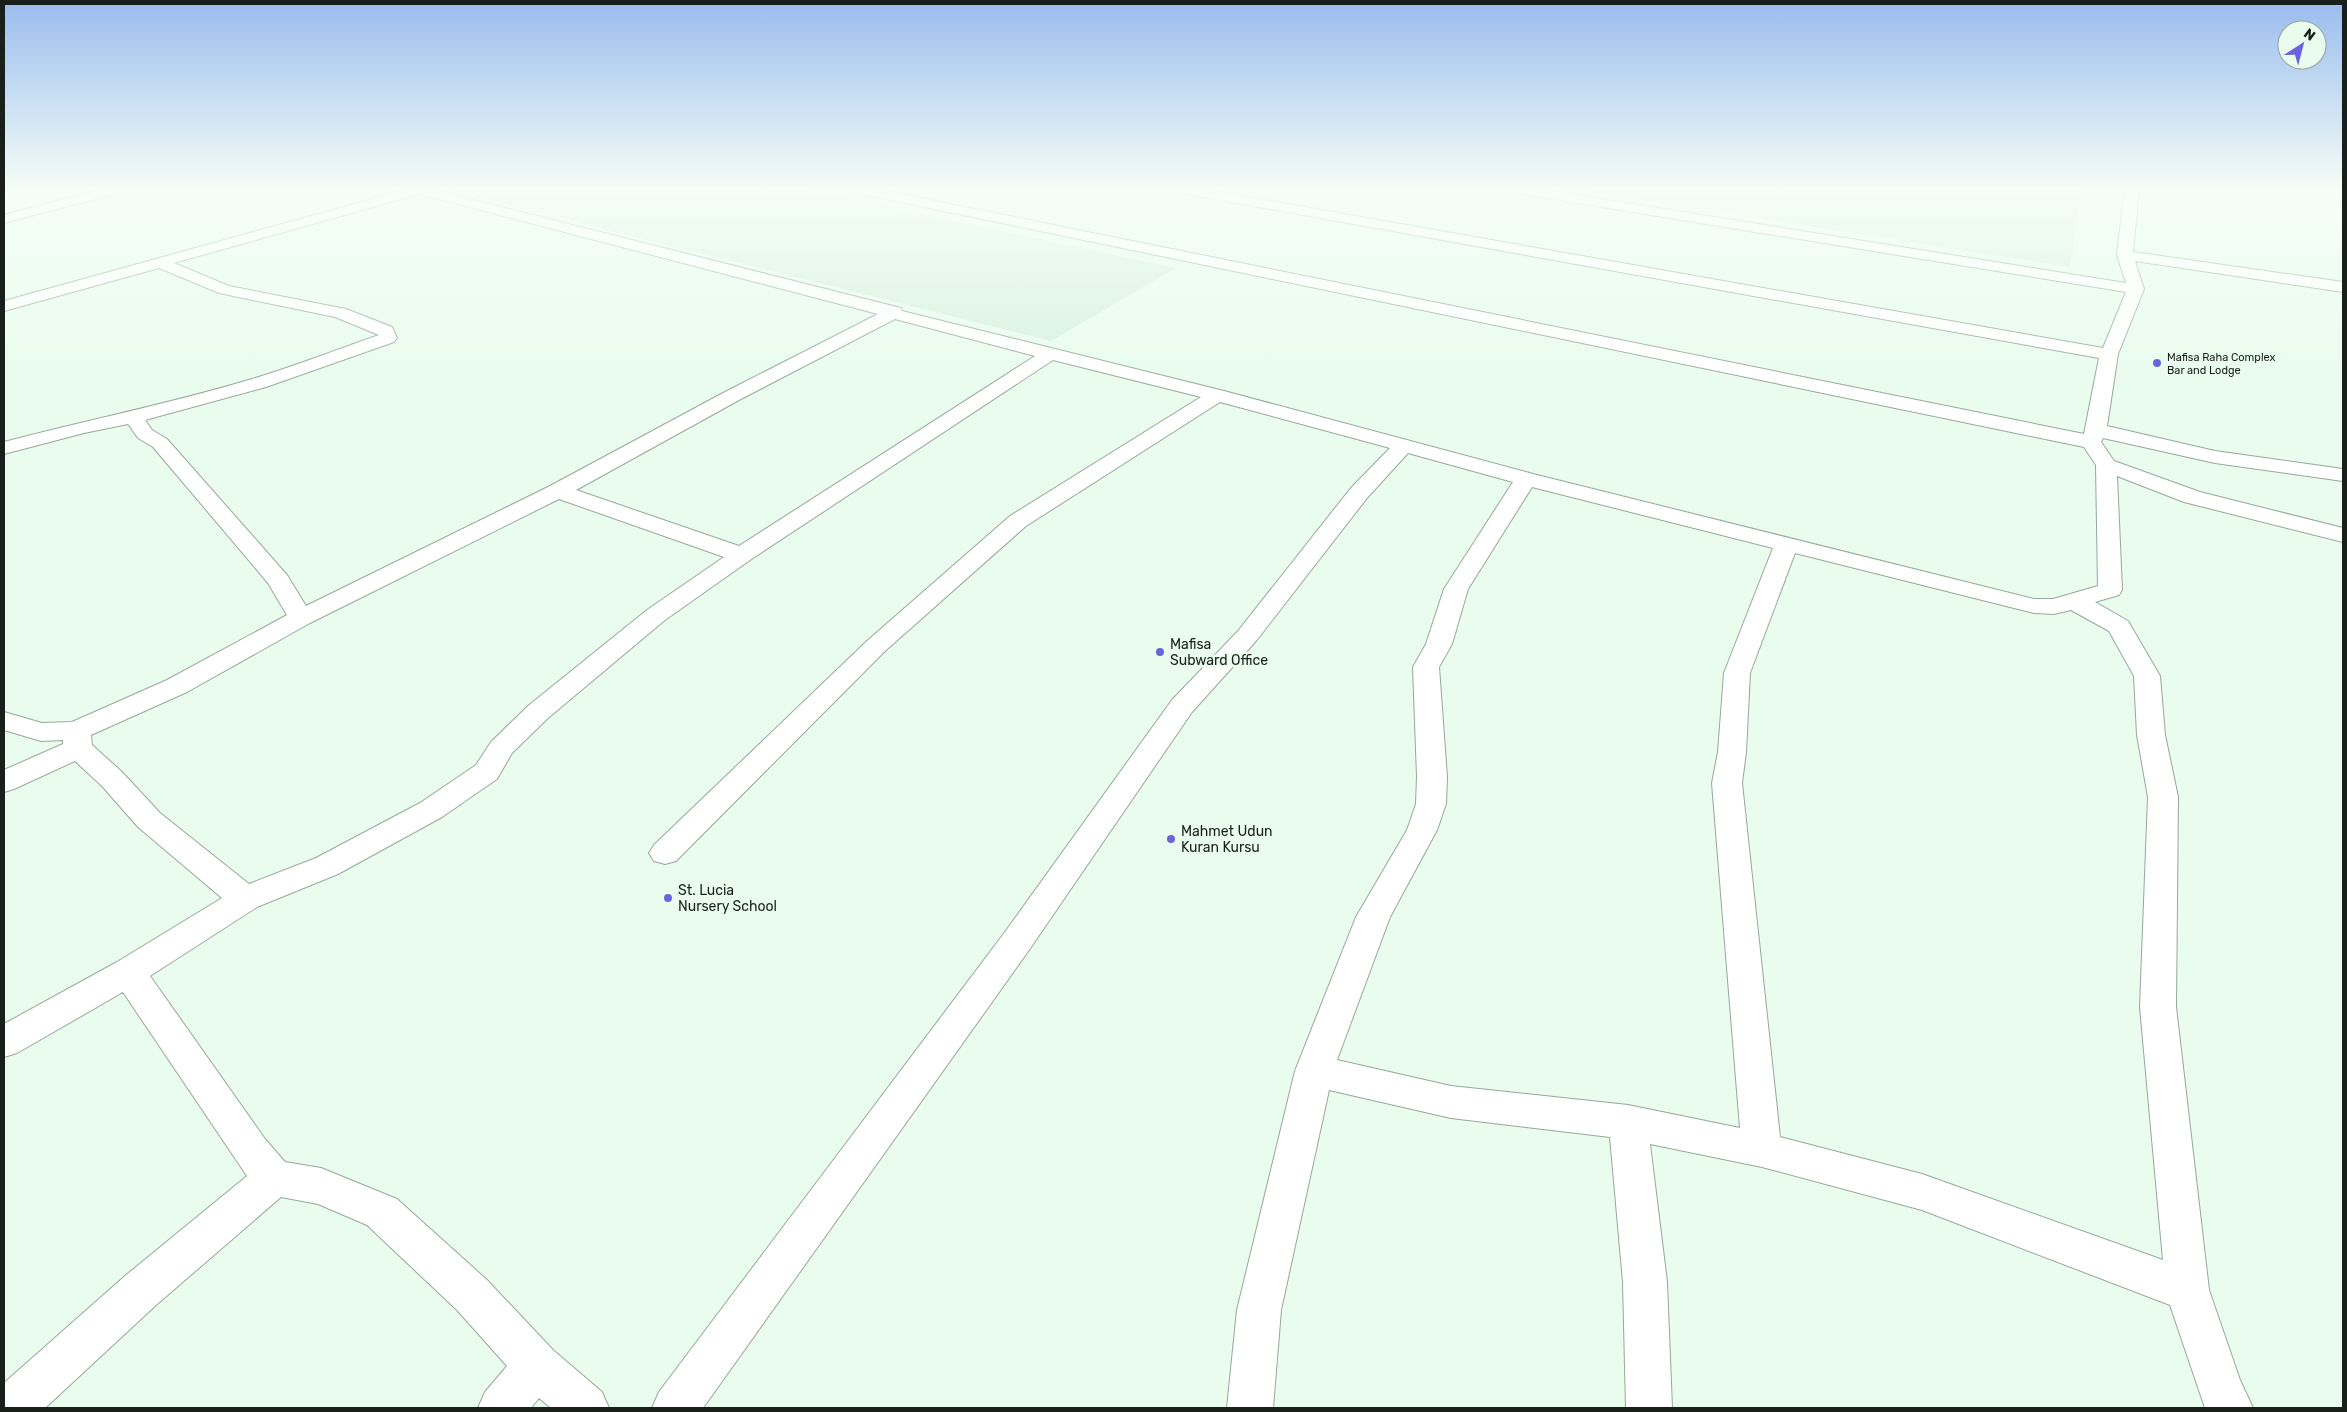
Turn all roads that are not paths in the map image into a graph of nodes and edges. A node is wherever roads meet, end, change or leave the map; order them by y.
1 (193, 254) edge
2 (668, 254) edge
3 (1182, 254) edge
4 (1545, 254) edge
5 (1914, 254) edge
6 (2125, 255) joint
7 (162, 263) junction
8 (2343, 287) edge
9 (2136, 290) junction
10 (4, 306) edge
11 (895, 312) junction
12 (1050, 354) junction
13 (2109, 354) junction
14 (1217, 395) junction
15 (133, 417) junction
16 (4, 432) edge
17 (2094, 436) junction
18 (28, 441) junction
19 (1402, 447) junction
20 (4, 448) edge
21 (2106, 464) junction
22 (2343, 475) edge
23 (1526, 479) junction
24 (558, 491) junction
25 (2343, 535) edge
26 (1786, 545) junction
27 (742, 555) junction
28 (2074, 602) junction
29 (301, 618) junction
30 (4, 721) edge
31 (77, 739) junction
32 (4, 782) edge
33 (665, 853) dead end
34 (245, 899) junction
35 (129, 972) junction
36 (4, 1042) edge
37 (1314, 1072) junction
38 (1628, 1122) junction
39 (1762, 1150) junction
40 (274, 1178) junction
41 (2187, 1290) junction
42 (537, 1366) junction
43 (11, 1408) edge
44 (501, 1408) edge
45 (586, 1408) edge
46 (675, 1408) edge
47 (1250, 1408) edge
48 (1649, 1408) edge
49 (2230, 1408) edge

1 - 7 street
2 - 11 street
3 - 17 street
4 - 13 street
5 - 9 street
6 - 8 street
6 - 9 street
7 - 10 street
7 - 15 street
9 - 13 street
11 - 12 street
11 - 24 street
12 - 14 street
12 - 27 street
13 - 17 street
14 - 19 street
14 - 33 street
15 - 18 street
15 - 29 street
16 - 18 street
17 - 21 street
17 - 22 street
18 - 20 street
19 - 23 street
19 - 46 street
21 - 25 street
21 - 28 street
23 - 26 street
23 - 37 street
24 - 27 street
24 - 29 street
26 - 28 street
26 - 39 street
27 - 34 street
28 - 41 street
29 - 31 street
30 - 31 street
31 - 32 street
31 - 34 street
34 - 35 street
35 - 36 street
35 - 40 street
37 - 38 street
37 - 47 street
38 - 39 street
38 - 48 street
39 - 41 street
40 - 42 street
40 - 43 street
41 - 49 street
42 - 44 street
42 - 45 street

